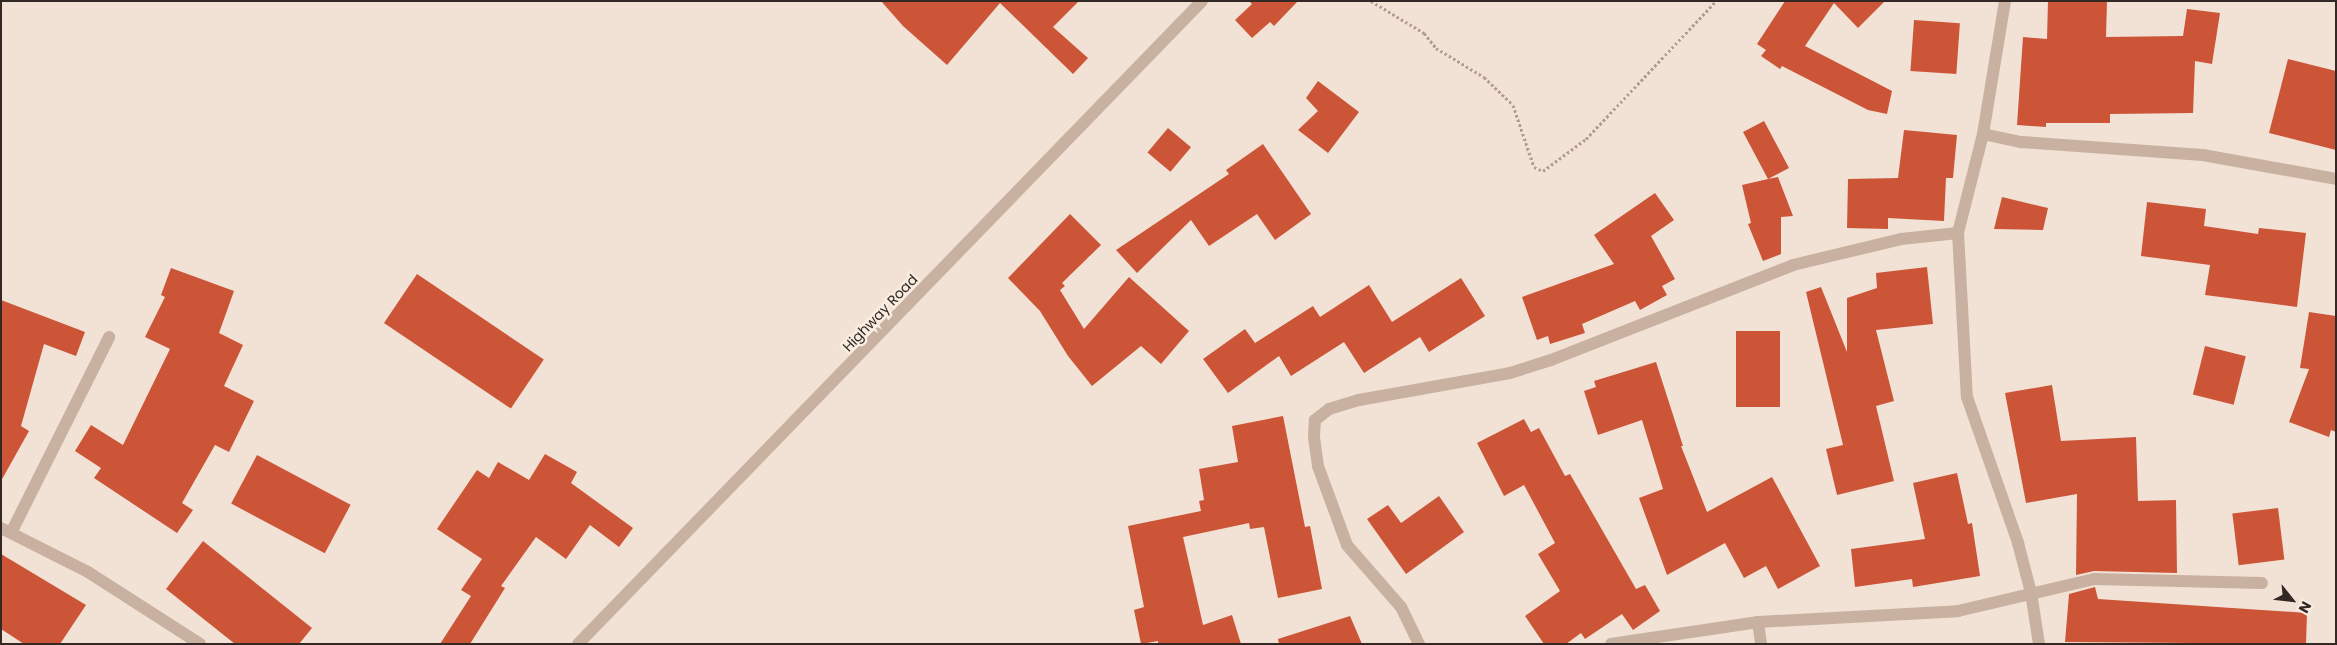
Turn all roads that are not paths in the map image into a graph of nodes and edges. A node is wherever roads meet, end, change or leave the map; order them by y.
1 (1202, 1) edge
2 (2005, 1) edge
3 (1983, 134) junction
4 (2336, 179) edge
5 (1958, 233) junction
6 (109, 337) dead end
7 (7, 530) edge
8 (2262, 583) dead end
9 (2031, 593) junction
10 (1758, 622) junction
11 (200, 644) edge
12 (578, 644) edge
13 (1420, 644) edge
14 (1611, 644) edge
15 (1761, 644) edge
16 (2039, 644) edge

1 - 12 street, Highway Road
2 - 3 street
3 - 4 street
3 - 5 street
5 - 9 street
5 - 13 street
6 - 7 street
7 - 11 street
8 - 9 street
9 - 10 street
9 - 16 street
10 - 14 street
10 - 15 street

